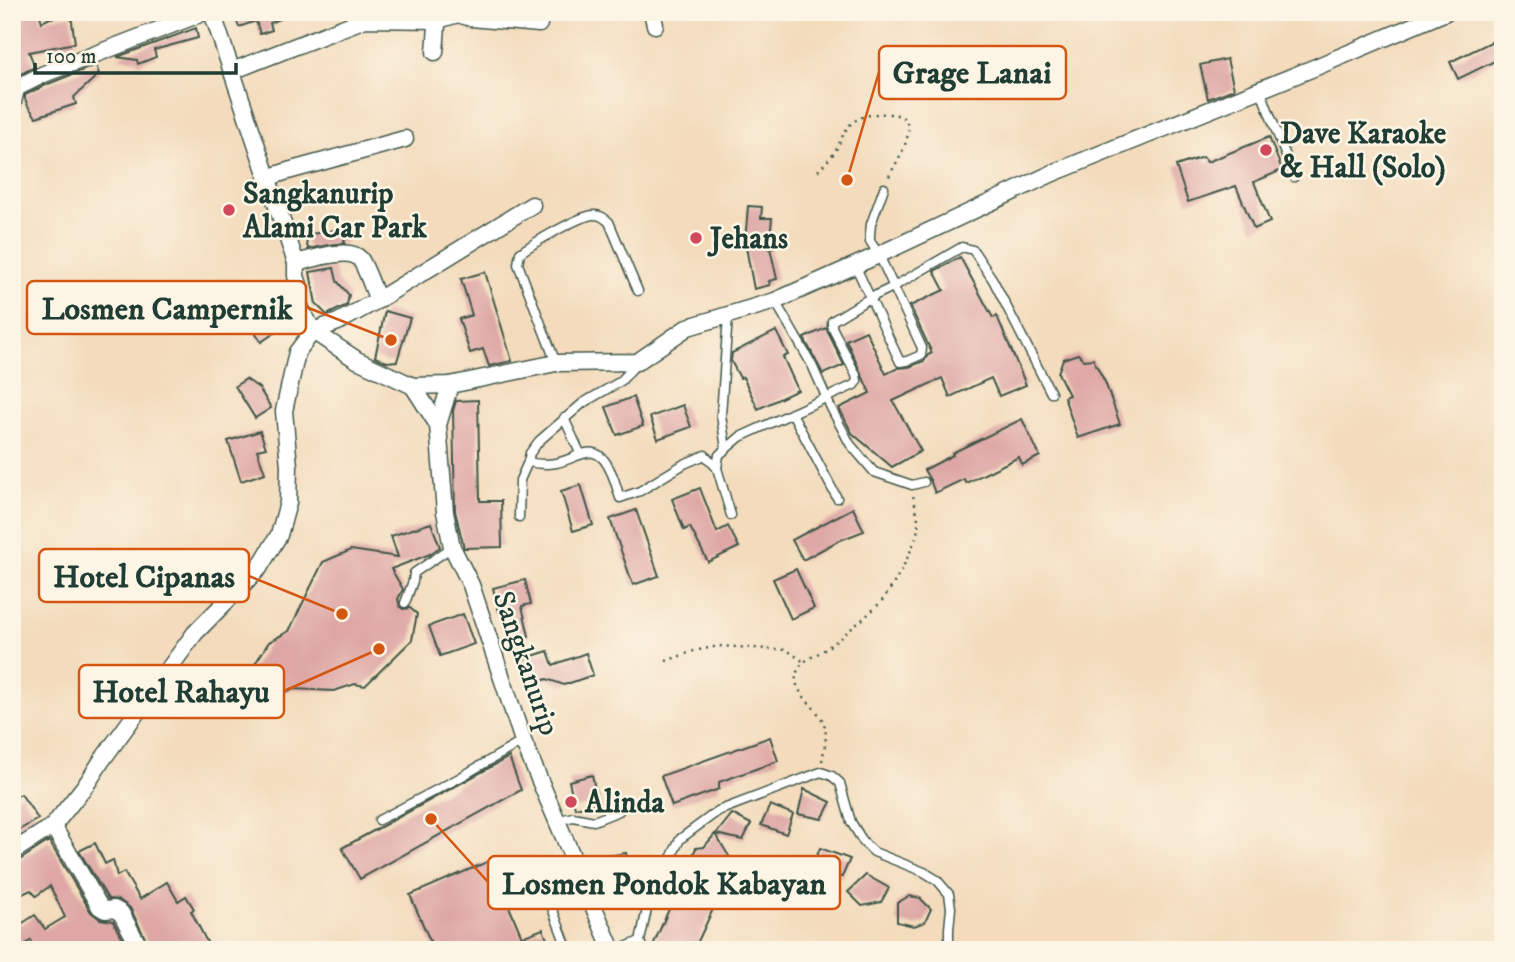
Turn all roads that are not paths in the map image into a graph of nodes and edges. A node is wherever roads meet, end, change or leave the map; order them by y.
1 (205, 12) edge
2 (212, 12) edge
3 (1446, 12) edge
4 (458, 13) edge
5 (438, 16) edge
6 (539, 24) dead end
7 (435, 52) dead end
8 (232, 71) junction
9 (14, 89) edge
10 (1260, 89) junction
11 (12, 106) edge
12 (405, 139) dead end
13 (1293, 177) dead end
14 (267, 178) junction
15 (884, 188) road end
16 (532, 205) dead end
17 (879, 255) junction
18 (296, 263) junction
19 (855, 265) junction
20 (893, 287) junction
21 (638, 291) dead end
22 (870, 298) junction
23 (378, 300) junction
24 (775, 301) junction
25 (727, 316) junction
26 (313, 331) junction
27 (637, 362) junction
28 (556, 363) junction
29 (450, 385) junction
30 (414, 386) junction
31 (1051, 393) dead end
32 (827, 397) junction
33 (792, 413) junction
34 (564, 418) junction
35 (438, 425) junction
36 (726, 449) junction
37 (580, 453) junction
38 (528, 462) junction
39 (717, 468) junction
40 (924, 482) dead end
41 (837, 498) dead end
42 (732, 514) dead end
43 (520, 517) dead end
44 (453, 547) junction
45 (405, 603) dead end
46 (523, 741) junction
47 (620, 811) dead end
48 (379, 820) dead end
49 (555, 821) junction
50 (53, 826) junction
51 (12, 852) edge
52 (503, 884) dead end
53 (641, 945) edge
54 (141, 950) edge
55 (568, 950) edge
56 (612, 950) edge
57 (618, 950) edge
58 (949, 950) edge

1 - 9 street
2 - 8 street
3 - 10 street
4 - 5 street
4 - 6 street
5 - 7 street
5 - 8 street
8 - 14 street
9 - 11 street
10 - 13 lane
10 - 17 street
12 - 14 street
14 - 18 street
15 - 17 lane
16 - 23 street
17 - 19 street
17 - 20 lane
18 - 23 street
18 - 26 street
19 - 22 lane
19 - 24 street
20 - 22 lane
20 - 22 lane
20 - 31 lane
21 - 28 lane
22 - 32 lane
23 - 26 street
24 - 25 street
24 - 32 lane
25 - 27 street
25 - 36 lane
26 - 30 street
26 - 50 street
27 - 28 street
27 - 34 lane
28 - 29 street
29 - 30 street
29 - 35 street, Sangkanurip
30 - 35 street
32 - 33 lane
32 - 40 lane
33 - 36 lane
33 - 41 lane
34 - 37 lane
34 - 38 lane
35 - 44 street, Sangkanurip
36 - 39 lane
37 - 38 lane
37 - 39 lane
38 - 43 lane
39 - 42 lane
44 - 45 lane
44 - 46 street, Sangkanurip
46 - 48 lane
46 - 49 street, Sangkanurip
47 - 49 lane
49 - 56 street, Sangkanurip
50 - 51 street
50 - 54 street
52 - 55 lane
53 - 57 lane
53 - 58 lane

